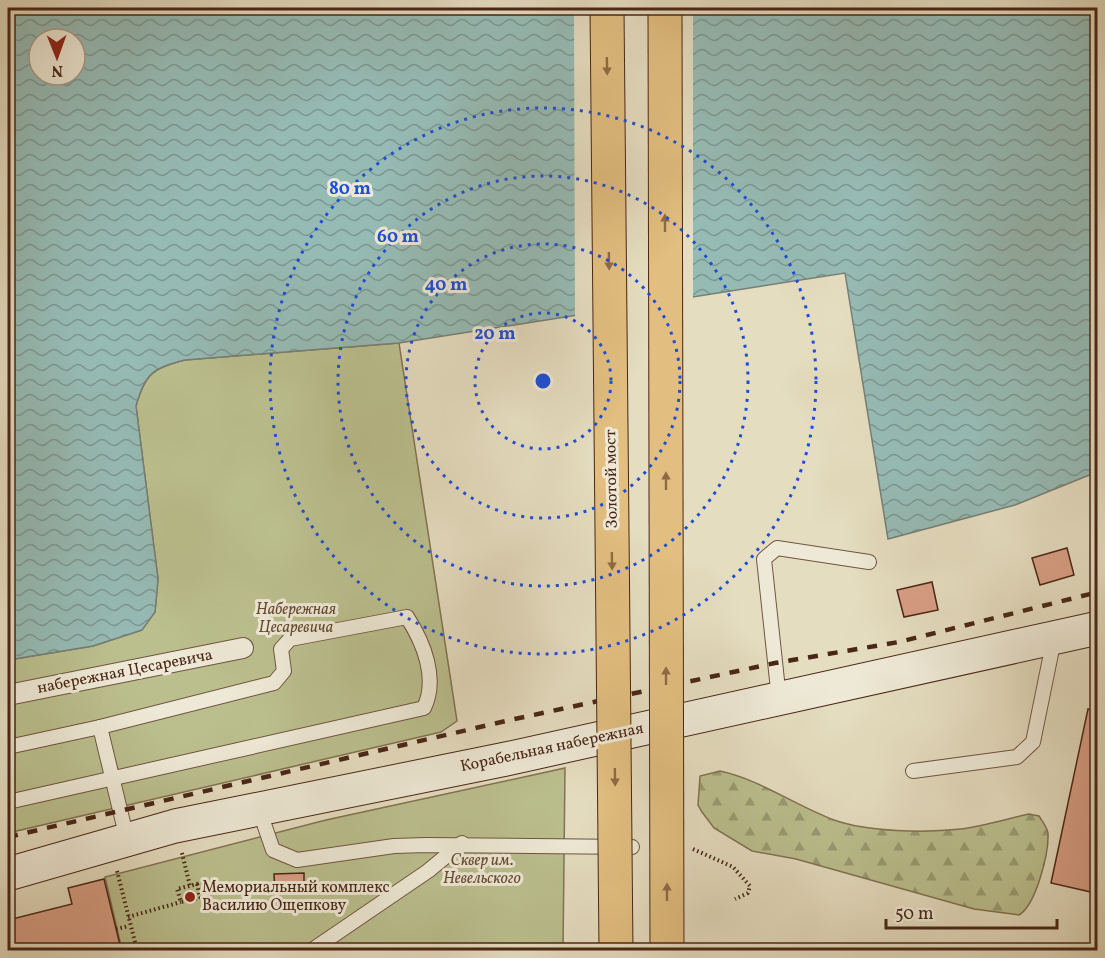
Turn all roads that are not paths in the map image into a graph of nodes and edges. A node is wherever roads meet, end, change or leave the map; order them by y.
1 (607, 8) edge
2 (665, 8) edge
3 (869, 562) dead end
4 (1098, 628) edge
5 (1054, 637) junction
6 (243, 648) dead end
7 (8, 695) edge
8 (779, 699) junction
9 (100, 727) junction
10 (8, 747) edge
11 (914, 771) dead end
12 (112, 779) junction
13 (8, 802) edge
14 (250, 809) junction
15 (118, 842) junction
16 (462, 843) junction
17 (632, 847) dead end
18 (8, 874) edge
19 (312, 951) edge
20 (616, 951) edge
21 (667, 951) edge

1 -> 20 highway, Золотой мост, bridge
21 -> 2 highway, bridge
3 - 8 lane
4 - 5 main road, Корабельная набережная
5 - 8 main road, Корабельная набережная
5 - 11 lane
6 - 7 street, набережная Цесаревича
8 - 14 main road, Корабельная набережная
9 - 10 lane
9 - 12 lane
9 - 12 lane
12 - 13 lane
12 - 15 lane
14 - 15 main road, Корабельная набережная
14 - 16 lane
15 - 18 main road, Корабельная набережная
16 - 17 lane
16 - 19 lane

